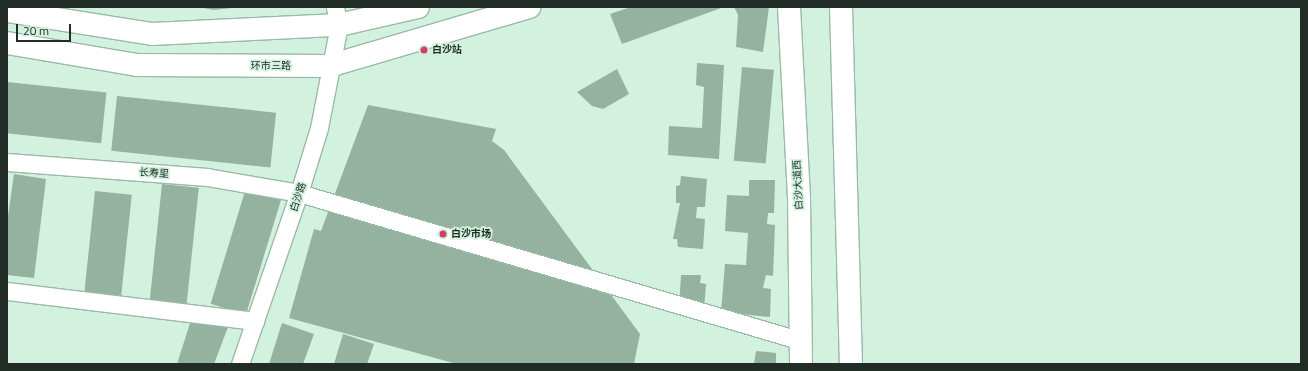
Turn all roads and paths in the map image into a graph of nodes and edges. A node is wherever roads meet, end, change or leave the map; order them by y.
1 (418, 7) edge
2 (529, 7) edge
3 (841, 7) edge
4 (849, 7) edge
5 (786, 10) edge
6 (7, 11) edge
7 (337, 16) edge
8 (841, 31) junction
9 (7, 43) edge
10 (329, 66) junction
11 (7, 162) edge
12 (299, 193) junction
13 (7, 290) edge
14 (255, 321) junction
15 (802, 341) junction
16 (240, 364) edge
17 (801, 364) edge
18 (851, 364) edge

1 - 7 main road
2 - 10 main road, 环市三路
3 - 8 main road
4 - 8 main road
5 - 15 main road, 白沙大道西
6 - 7 main road
7 - 10 street, 白沙路
8 - 18 main road
9 - 10 main road, 环市三路
10 - 12 street, 白沙路
11 - 12 street, 长寿里
12 - 14 street, 白沙路
12 - 15 street, 长寿里
13 - 14 street
14 - 16 street, 白沙路
15 - 17 main road, 白沙大道西

